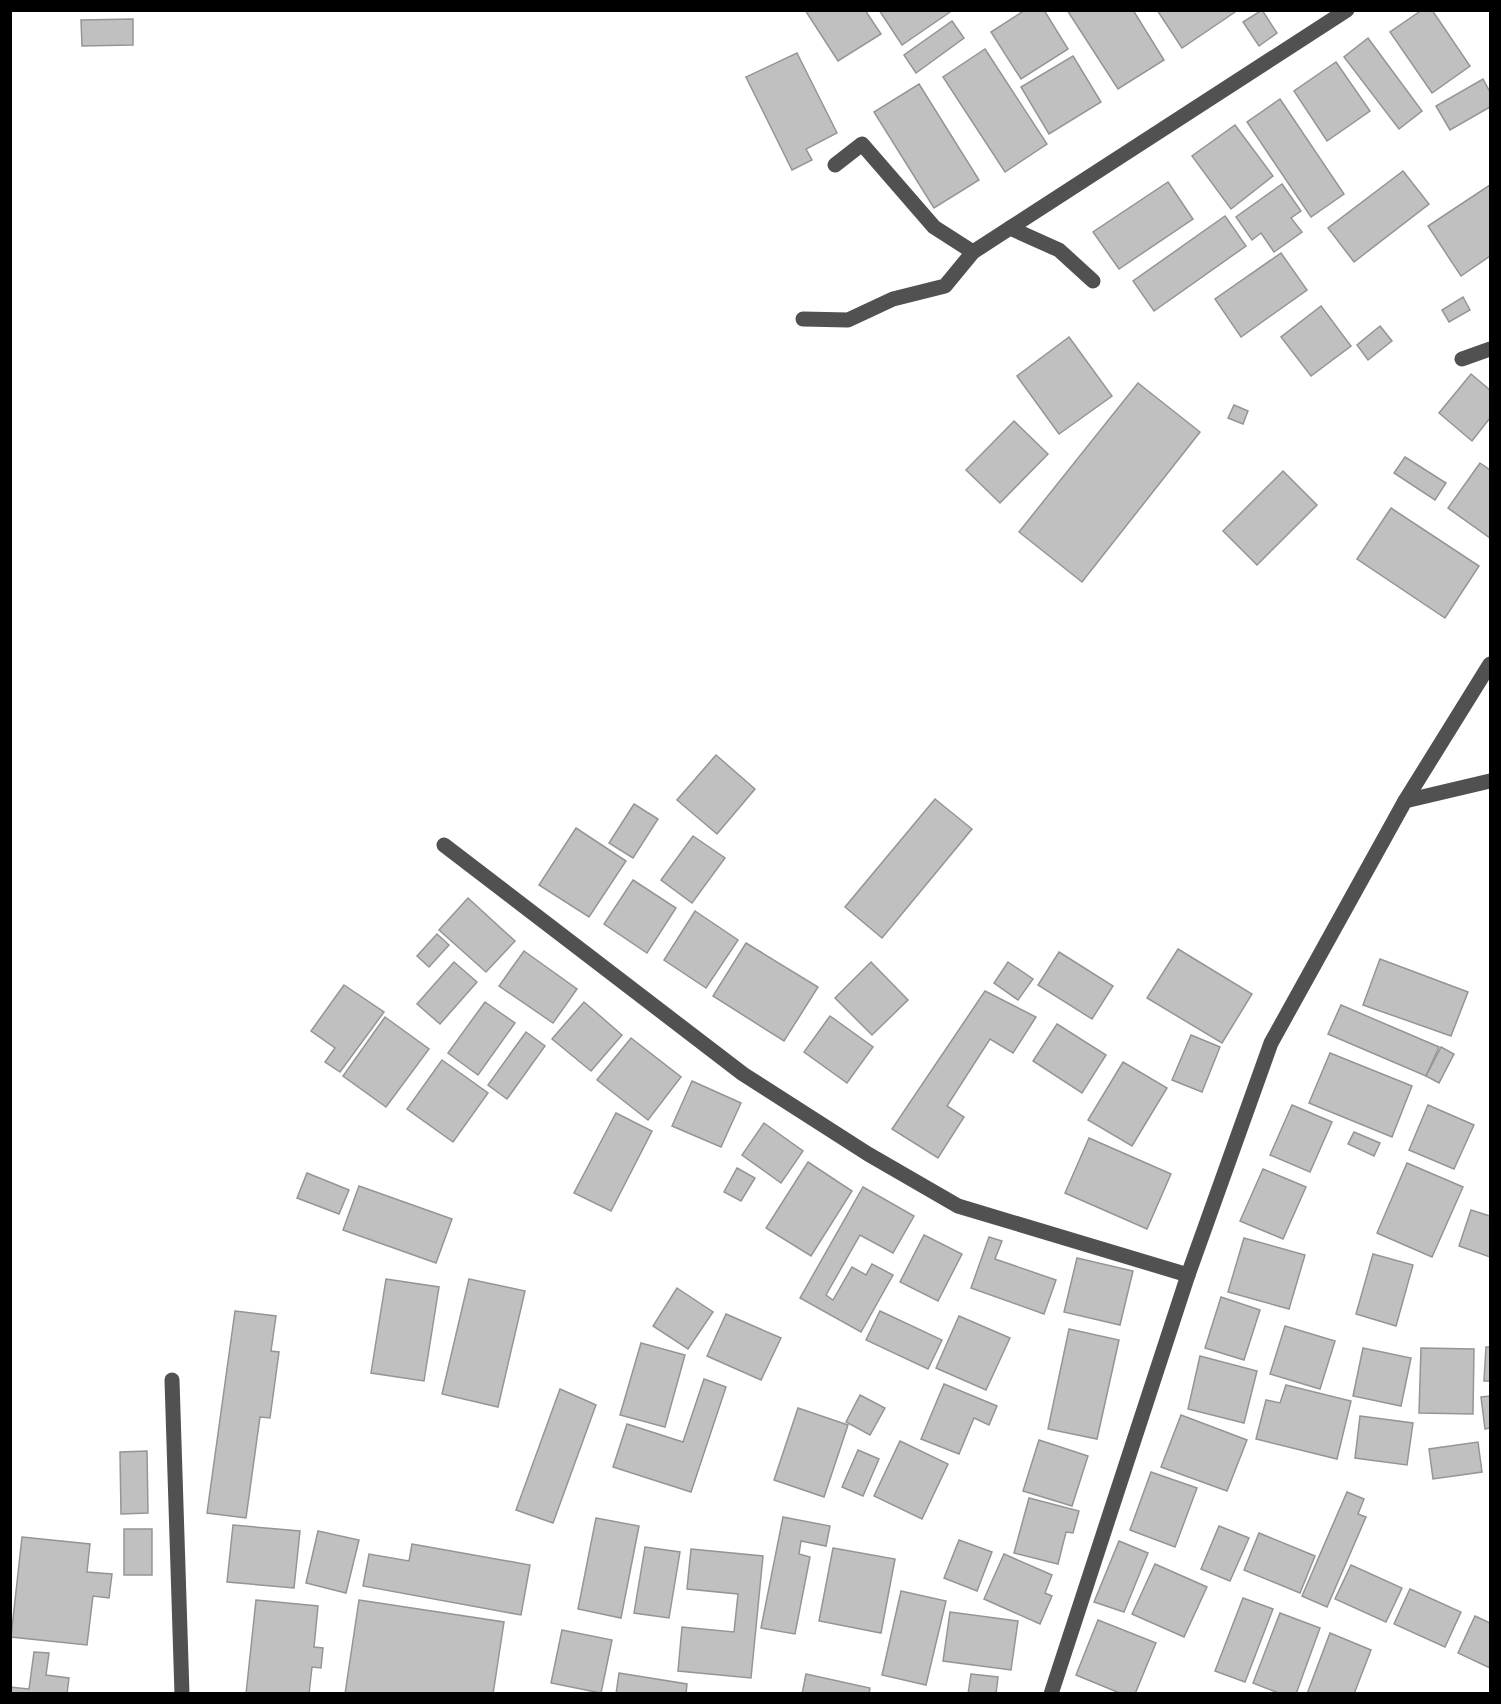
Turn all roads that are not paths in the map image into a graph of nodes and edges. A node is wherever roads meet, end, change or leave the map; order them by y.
1 (1347, 10) edge
2 (835, 165) dead end
3 (1010, 228) junction
4 (973, 252) junction
5 (1093, 281) dead end
6 (803, 319) dead end
7 (1491, 349) edge
8 (1462, 359) dead end
9 (1491, 664) edge
10 (1491, 781) edge
11 (1405, 801) junction
12 (444, 845) dead end
13 (1188, 1275) junction
14 (172, 1380) dead end
15 (182, 1694) edge
16 (1051, 1694) edge

1 - 3 street
2 - 4 street
3 - 4 street
3 - 5 street
4 - 6 street
7 - 8 street
9 - 11 street
10 - 11 street
11 - 13 street
12 - 13 street
13 - 16 street
14 - 15 street

